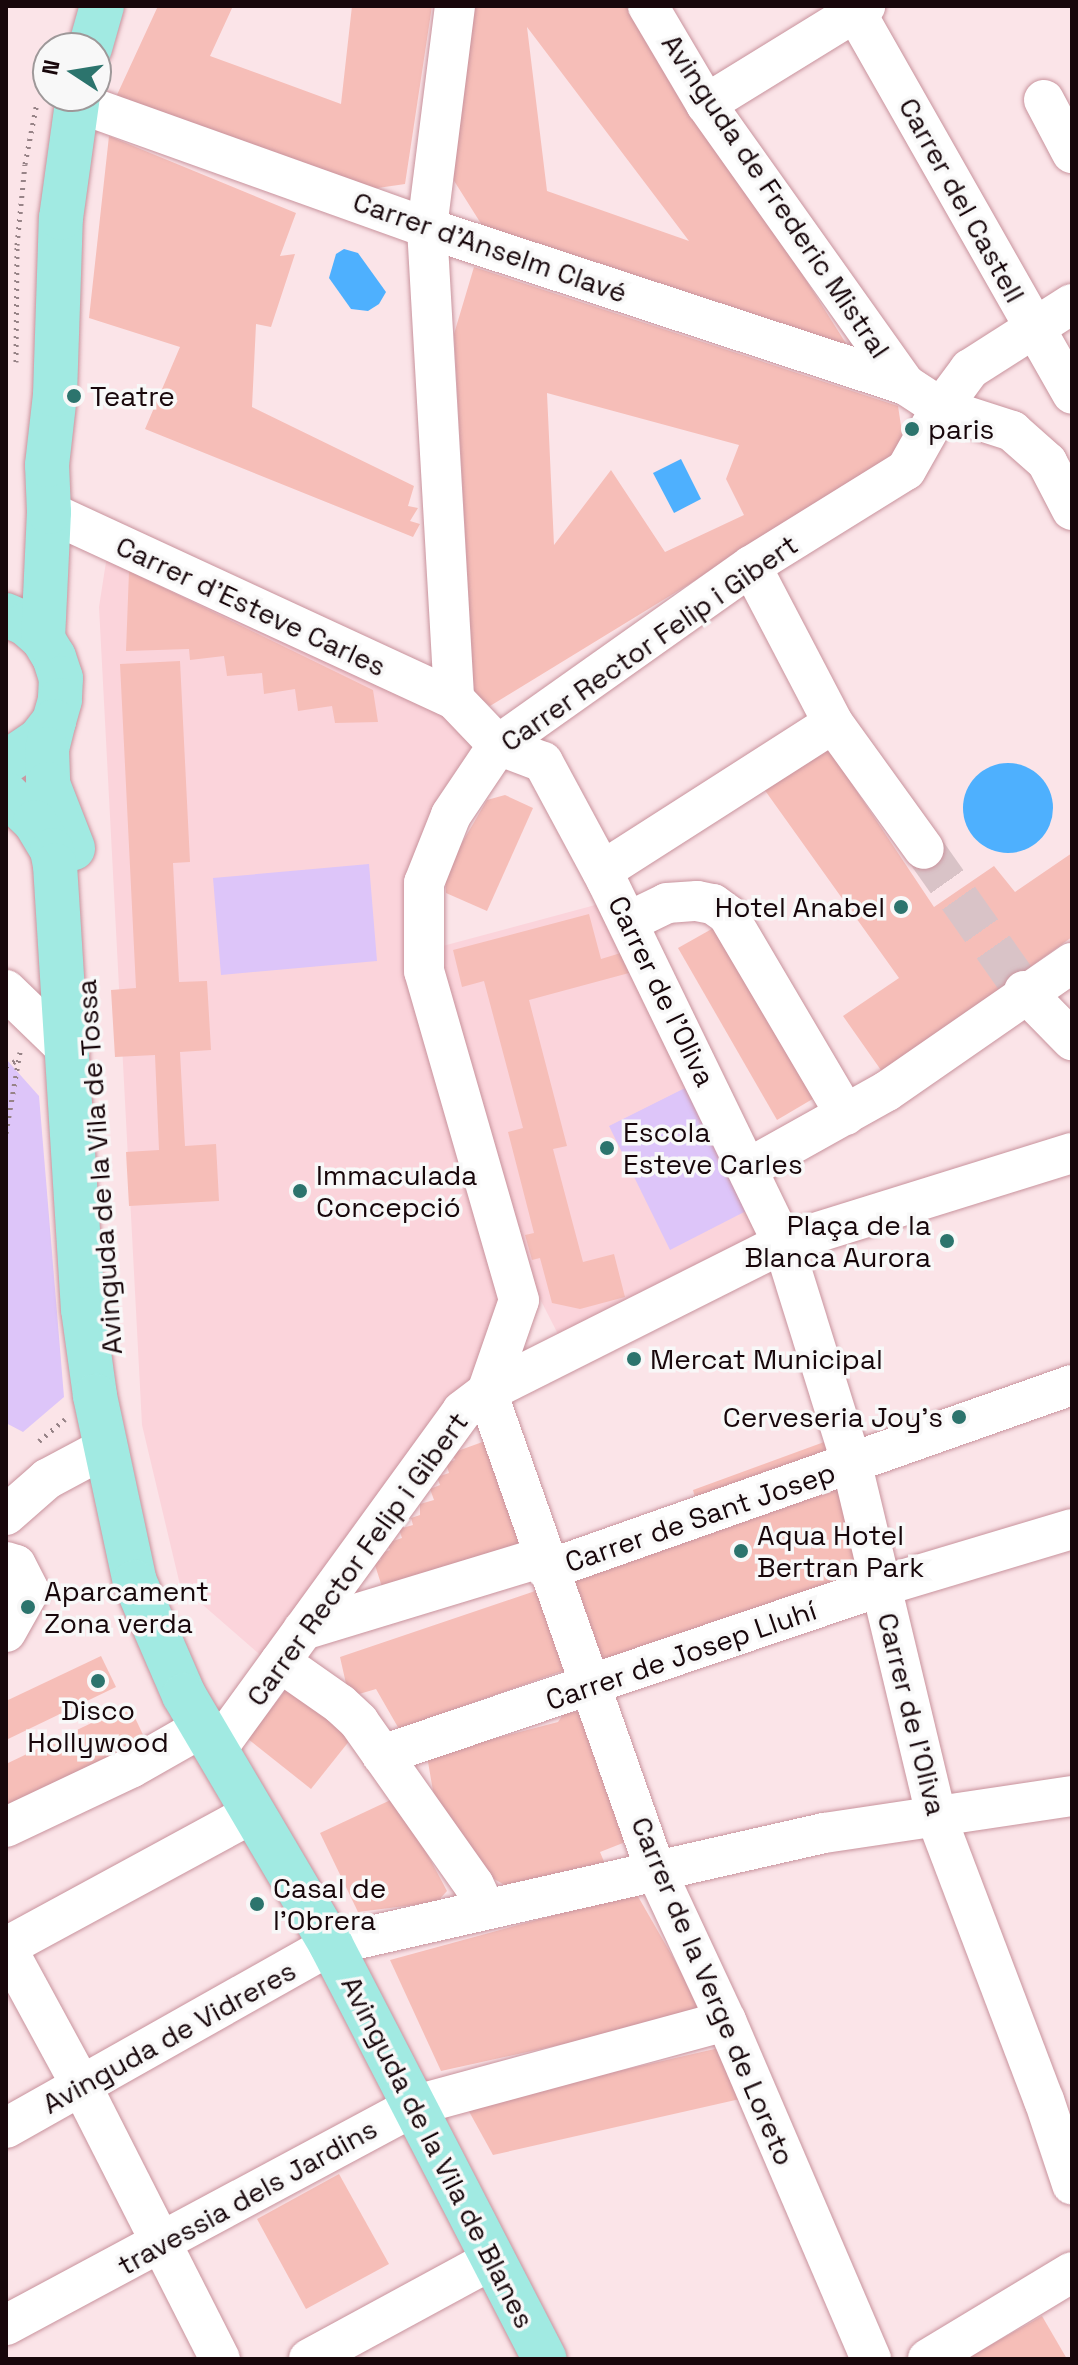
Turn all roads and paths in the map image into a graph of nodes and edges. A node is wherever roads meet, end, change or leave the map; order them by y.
1 (78, 6) edge
2 (102, 6) edge
3 (455, 6) edge
4 (648, 6) edge
5 (858, 8) edge
6 (71, 32) edge
7 (95, 32) edge
8 (1044, 100) dead end
9 (706, 104) junction
10 (69, 112) edge
11 (108, 112) edge
12 (1072, 153) edge
13 (427, 228) junction
14 (1072, 304) edge
15 (1035, 329) junction
16 (906, 385) junction
17 (1072, 394) edge
18 (941, 408) junction
19 (1072, 510) edge
20 (49, 512) junction
21 (751, 566) junction
22 (6, 591) edge
23 (6, 615) edge
24 (43, 639) junction
25 (454, 699) junction
26 (54, 721) junction
27 (833, 723) junction
28 (498, 745) junction
29 (6, 762) edge
30 (6, 794) edge
31 (924, 849) tunnel mouth
32 (602, 871) junction
33 (628, 922) junction
34 (1072, 963) edge
35 (6, 990) edge
36 (1026, 993) junction
37 (1072, 1040) edge
38 (21, 1048) dead end
39 (69, 1051) junction
40 (19, 1059) junction
41 (6, 1066) edge
42 (846, 1115) junction
43 (6, 1133) edge
44 (1072, 1153) edge
45 (749, 1168) junction
46 (783, 1243) junction
47 (1072, 1385) edge
48 (487, 1392) junction
49 (105, 1448) junction
50 (852, 1465) junction
51 (6, 1515) edge
52 (1072, 1529) edge
53 (6, 1562) edge
54 (545, 1564) junction
55 (882, 1586) junction
56 (6, 1632) edge
57 (292, 1646) junction
58 (592, 1685) junction
59 (209, 1739) junction
60 (382, 1755) junction
61 (1072, 1796) edge
62 (251, 1814) junction
63 (937, 1819) junction
64 (6, 1827) edge
65 (655, 1869) junction
66 (485, 1909) junction
67 (331, 1945) junction
68 (6, 1947) edge
69 (726, 2021) junction
70 (82, 2087) junction
71 (1058, 2094) edge
72 (416, 2105) junction
73 (6, 2128) edge
74 (1072, 2184) edge
75 (161, 2245) junction
76 (493, 2259) junction
77 (1072, 2272) edge
78 (6, 2325) edge
79 (220, 2359) edge
80 (309, 2359) edge
81 (545, 2359) edge
82 (871, 2359) edge
83 (928, 2359) edge

1 - 6 main road
2 - 7 main road
3 - 13 street
4 - 9 street, Avinguda de Frederic Mistral
5 - 9 street
5 - 15 street, Carrer del Castell
8 - 12 street
9 - 16 street, Avinguda de Frederic Mistral
10 - 20 main road
11 - 13 street, Carrer d'Anselm Clavé
13 - 16 street, Carrer d'Anselm Clavé
13 - 25 street
14 - 15 street
15 - 17 street, Carrer del Castell
15 - 18 street
16 - 18 street
18 - 19 street
18 - 21 street, Carrer Rector Felip i Gibert
20 - 22 main road
20 - 24 main road
20 - 25 street, Carrer d'Esteve Carles
21 - 27 street
21 - 28 street, Carrer Rector Felip i Gibert
23 - 24 main road
24 - 26 main road, Avinguda de la Vila de Tossa
25 - 28 street
26 - 29 main road
26 - 59 main road, Avinguda de la Vila de Tossa
27 - 31 street
27 - 32 street
28 - 32 street, Carrer de l'Oliva
28 - 48 street, Carrer Rector Felip i Gibert
30 - 39 main road, Avinguda de la Vila de Tossa
32 - 33 street, Carrer de l'Oliva
33 - 42 street
33 - 45 street, Carrer de l'Oliva
34 - 36 street
35 - 39 street
36 - 37 street
36 - 42 street
38 - 40 path
39 - 49 main road, Avinguda de la Vila de Tossa
40 - 41 path
40 - 43 path
42 - 45 street
44 - 46 street
45 - 46 street, Carrer de l'Oliva
46 - 48 street
46 - 50 street, Carrer de l'Oliva
47 - 50 street, Carrer de Sant Josep
48 - 54 street, Carrer de la Verge de Loreto
48 - 57 street, Carrer Rector Felip i Gibert
49 - 51 street
49 - 59 main road, Avinguda de la Vila de Tossa
50 - 54 street, Carrer de Sant Josep
50 - 55 street, Carrer de l'Oliva
52 - 55 street, Carrer de Josep Lluhí
53 - 56 street
54 - 57 street, Carrer de Sant Josep
54 - 58 street, Carrer de la Verge de Loreto
55 - 58 street, Carrer de Josep Lluhí
55 - 63 street, Carrer de l'Oliva
57 - 59 street, Carrer Rector Felip i Gibert
57 - 60 street
58 - 60 street, Carrer de Josep Lluhí
58 - 65 street, Carrer de la Verge de Loreto
59 - 62 main road, Avinguda de la Vila de Tossa
59 - 64 street
60 - 66 street
61 - 63 street, Avinguda de Vidreres
62 - 67 main road, Avinguda de la Vila de Tossa
62 - 68 street
63 - 65 street, Avinguda de Vidreres
63 - 71 street, Carrer de l'Oliva
65 - 66 street, Avinguda de Vidreres
65 - 69 street, Carrer de la Verge de Loreto
66 - 67 street, Avinguda de Vidreres
67 - 70 street, Avinguda de Vidreres
67 - 72 main road, Avinguda de la Vila de Blanes
68 - 70 street
69 - 72 street, travessia dels Jardins
69 - 82 street, Carrer de la Verge de Loreto
70 - 73 street, Avinguda de Vidreres
70 - 75 street
71 - 74 street, Carrer de l'Oliva
72 - 75 street, travessia dels Jardins
72 - 76 main road, Avinguda de la Vila de Blanes
75 - 78 street, travessia dels Jardins
75 - 79 street
76 - 80 street
76 - 81 main road, Avinguda de la Vila de Blanes
77 - 83 street

